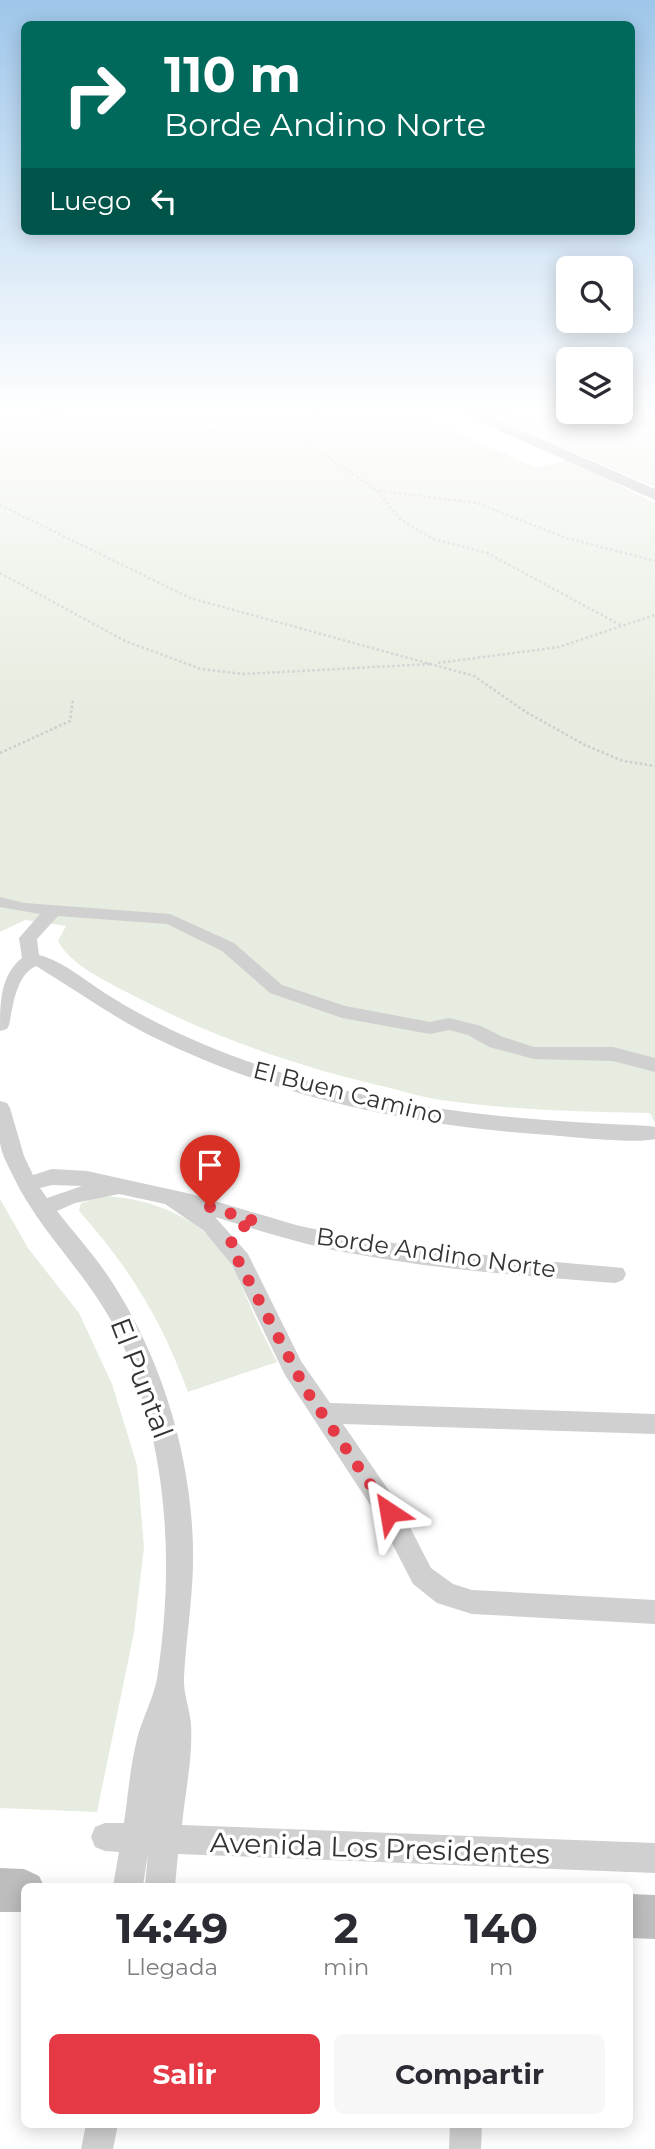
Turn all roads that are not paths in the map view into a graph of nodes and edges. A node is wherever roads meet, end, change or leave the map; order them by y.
1 (0, 902) edge
2 (54, 910) junction
3 (30, 960) junction
4 (0, 1025) edge
5 (655, 1065) edge
6 (0, 1108) edge
7 (650, 1133) dead end
8 (27, 1184) junction
9 (130, 1189) junction
10 (170, 1197) junction
11 (42, 1208) junction
12 (258, 1222) junction
13 (230, 1245) junction
14 (615, 1274) dead end
15 (321, 1413) junction
16 (655, 1424) edge
17 (655, 1612) edge
18 (170, 1681) junction
19 (105, 1837) dead end
20 (135, 1838) junction
21 (167, 1840) junction
22 (655, 1858) edge
23 (128, 1883) edge
24 (160, 1883) edge
25 (0, 1890) edge
26 (21, 1891) edge
27 (633, 1916) edge
28 (655, 1917) edge
29 (101, 2128) edge
30 (466, 2128) edge
31 (97, 2149) edge
32 (465, 2149) edge

1 - 2 street
2 - 3 street
2 - 5 street
3 - 4 street
3 - 7 street, El Buen Camino
6 - 8 street, El Puntal
8 - 9 street
8 - 11 street, El Puntal
9 - 10 street, Borde Andino Norte
9 - 11 street
10 - 12 street, Borde Andino Norte
10 - 13 street
11 - 18 street, El Puntal
12 - 13 street
12 - 14 street, Borde Andino Norte
13 - 15 street
15 - 16 street
15 - 17 street
18 - 20 street, El Puntal
18 - 21 street, El Puntal
19 - 20 street, Avenida Los Presidentes
20 - 21 street, Avenida Los Presidentes
20 - 23 street, El Puntal
21 - 22 street, Avenida Los Presidentes
21 - 24 street, El Puntal
25 - 26 street
27 - 28 street
29 - 31 street
30 - 32 street

